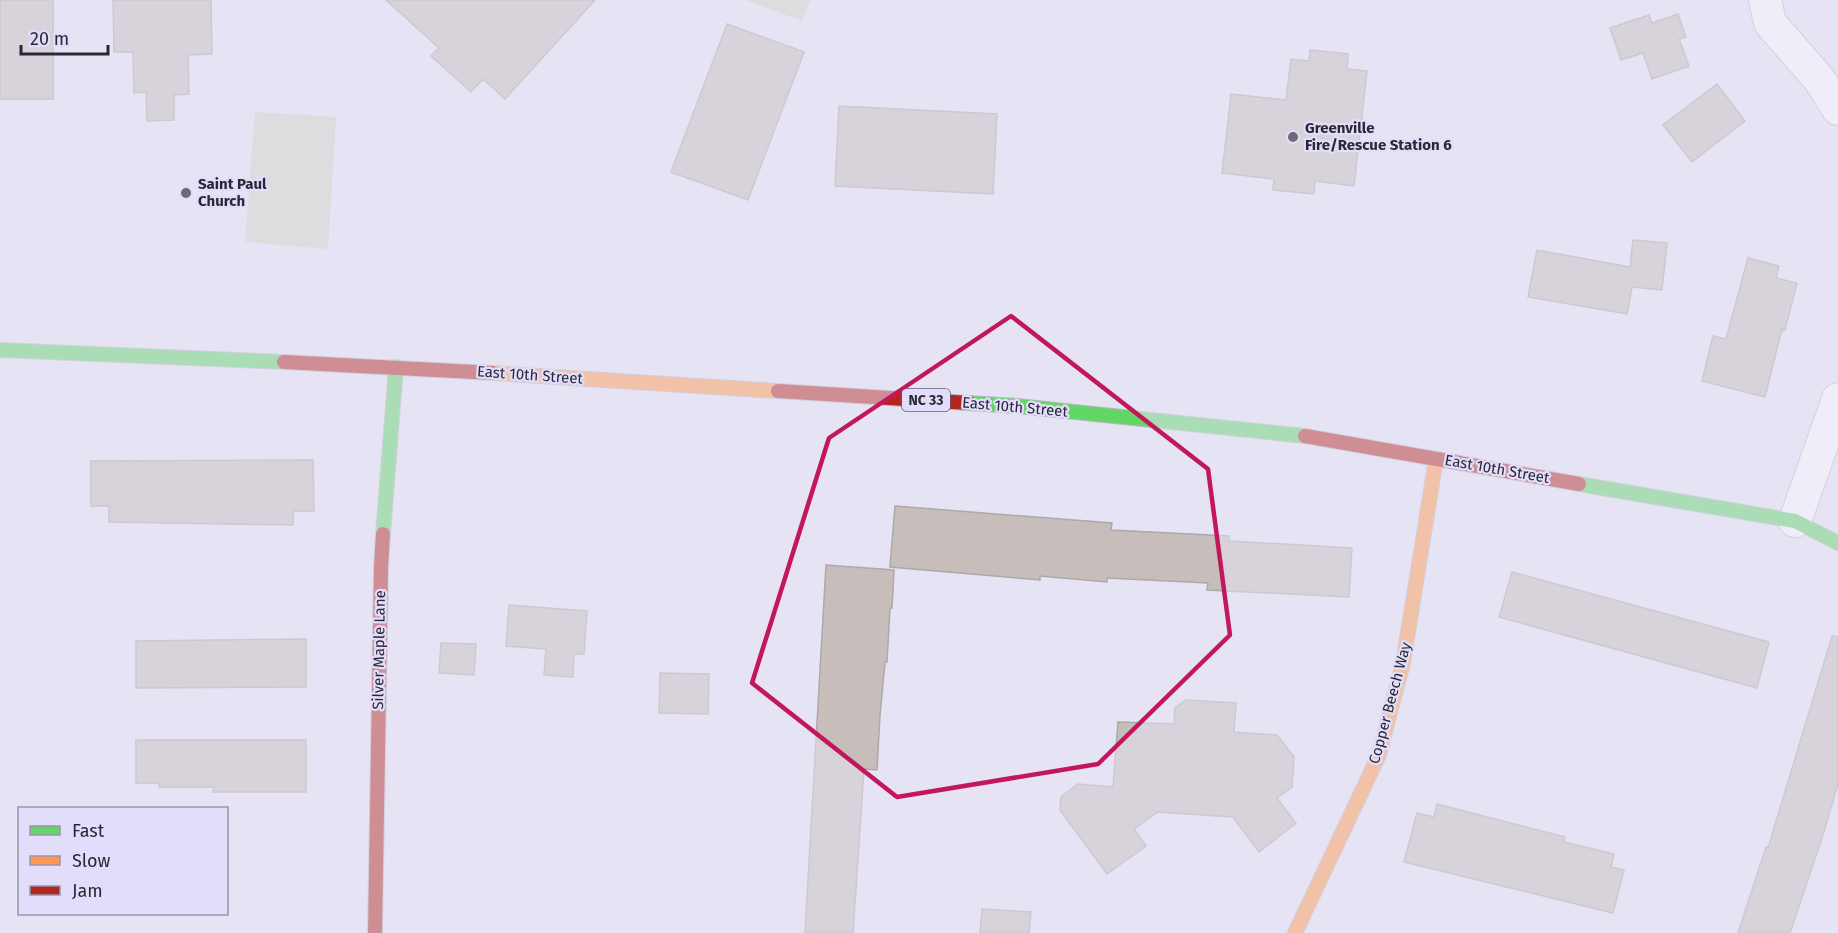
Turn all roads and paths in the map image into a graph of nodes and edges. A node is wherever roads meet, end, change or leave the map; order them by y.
1 (1765, 0) edge
2 (1838, 109) edge
3 (0, 350) edge
4 (396, 367) junction
5 (1838, 399) edge
6 (1436, 459) junction
7 (1795, 521) junction
8 (1838, 543) edge
9 (375, 933) edge
10 (1295, 933) edge

1 - 2 street
3 - 4 main road, East 10th Street / NC 33
4 - 6 main road, East 10th Street / NC 33
4 - 9 main road, Silver Maple Lane
5 - 7 street
6 - 7 main road, East 10th Street / NC 33
6 - 10 main road, Copper Beech Way
7 - 8 main road, East 10th Street / NC 33

